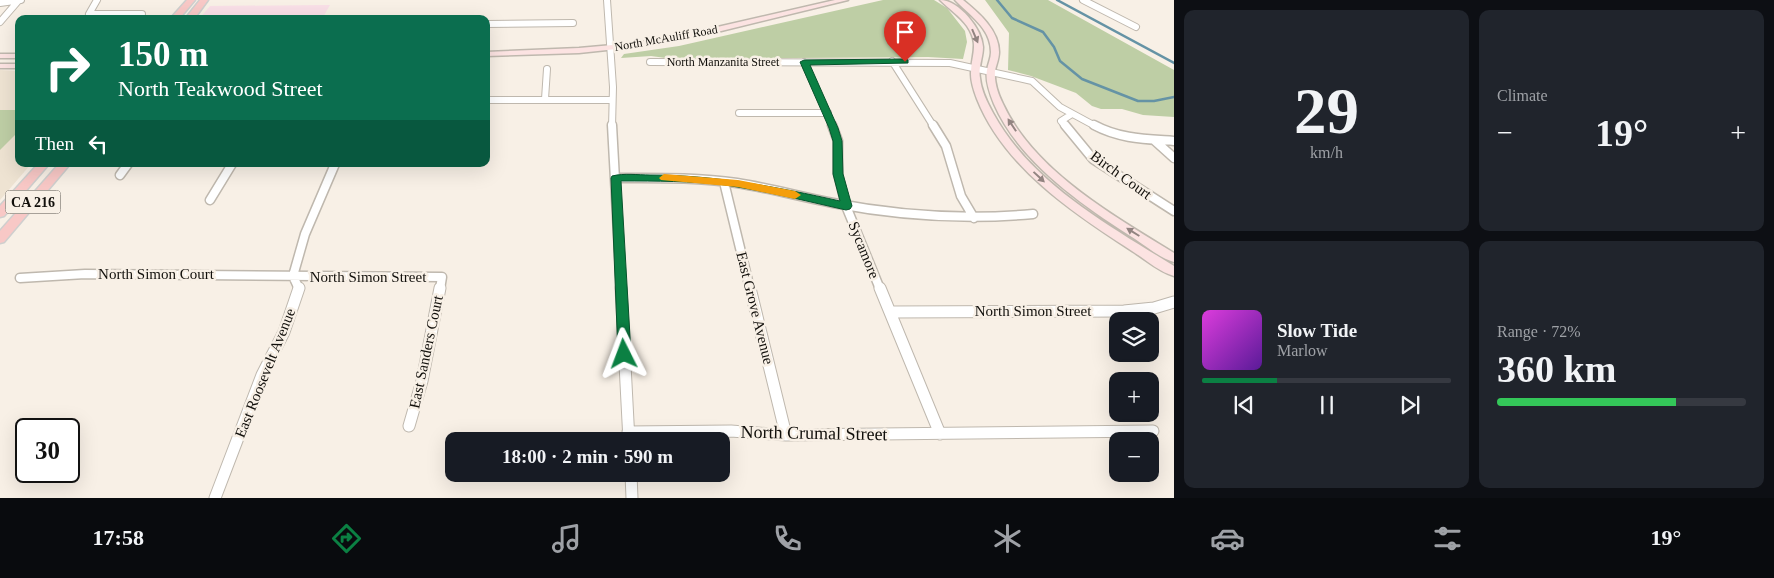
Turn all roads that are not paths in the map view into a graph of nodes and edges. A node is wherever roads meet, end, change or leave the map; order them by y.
1 (19, 0) edge
2 (23, 0) edge
3 (98, 0) edge
4 (191, 0) edge
5 (204, 0) edge
6 (607, 0) edge
7 (844, 0) edge
8 (944, 0) edge
9 (958, 0) edge
10 (1083, 0) edge
11 (0, 3) edge
12 (142, 14) dead end
13 (178, 15) edge
14 (192, 15) edge
15 (0, 22) edge
16 (572, 23) dead end
17 (490, 24) edge
18 (1136, 27) dead end
19 (610, 48) junction
20 (490, 54) edge
21 (0, 56) edge
22 (15, 56) edge
23 (650, 62) dead end
24 (804, 62) junction
25 (892, 62) junction
26 (0, 66) edge
27 (15, 66) edge
28 (975, 68) junction
29 (547, 69) dead end
30 (991, 71) junction
31 (545, 99) junction
32 (490, 100) edge
33 (612, 100) junction
34 (739, 113) dead end
35 (828, 113) junction
36 (1072, 114) junction
37 (1154, 140) junction
38 (1174, 141) edge
39 (1174, 158) edge
40 (41, 167) edge
41 (62, 167) edge
42 (126, 167) edge
43 (230, 167) edge
44 (334, 167) edge
45 (120, 175) dead end
46 (616, 178) junction
47 (724, 182) junction
48 (210, 200) dead end
49 (846, 206) junction
50 (1174, 211) edge
51 (0, 213) edge
52 (1033, 214) dead end
53 (974, 218) junction
54 (0, 240) edge
55 (1174, 258) edge
56 (1174, 272) edge
57 (293, 276) junction
58 (442, 277) joint
59 (20, 278) dead end
60 (1174, 302) edge
61 (890, 312) junction
62 (409, 426) dead end
63 (1153, 431) dead end
64 (628, 432) edge
65 (714, 432) edge
66 (940, 434) junction
67 (786, 435) junction
68 (631, 482) edge
69 (215, 498) edge
70 (632, 498) edge

1 - 2 street
1 - 11 street
1 - 15 street
3 - 12 street
4 - 13 main road
5 - 14 main road
6 - 19 street
7 - 19 street, North McAuliff Road
8 -> 28 street
9 - 30 street
10 - 18 street
16 - 17 street
19 - 20 street, North McAuliff Road
19 - 33 street
21 - 22 street
23 - 24 street, North Manzanita Street
24 - 25 street, North Manzanita Street
24 - 35 street, Sycamore
25 - 28 street, North Manzanita Street
25 - 53 street
26 - 27 street
28 - 30 street, North Manzanita Street
28 -> 56 street
29 - 31 street
30 - 36 street, North Manzanita Street
55 -> 30 street
31 - 32 street
31 - 33 street
33 - 46 street
34 - 35 street
35 - 49 street, Sycamore
36 - 37 street, North Manzanita Street
36 - 50 street, Birch Court
37 - 38 street, North Manzanita Street
37 - 39 street
40 - 51 main road, CA 216
41 - 54 main road, CA 216
42 - 45 street
43 - 48 street
44 - 57 street, East Roosevelt Avenue
46 - 47 street
46 - 64 street
47 - 49 street
47 - 67 street, East Grove Avenue
49 - 53 street
49 - 61 street, Sycamore
52 - 53 street
57 - 58 street, North Simon Street
57 - 59 street, North Simon Court
57 - 69 street, East Roosevelt Avenue
58 - 62 street, East Sanders Court
60 - 61 street, North Simon Street
61 - 66 street, Sycamore
63 - 66 street, North Crumal Street
65 - 67 street, North Crumal Street
66 - 67 street, North Crumal Street
68 - 70 street

